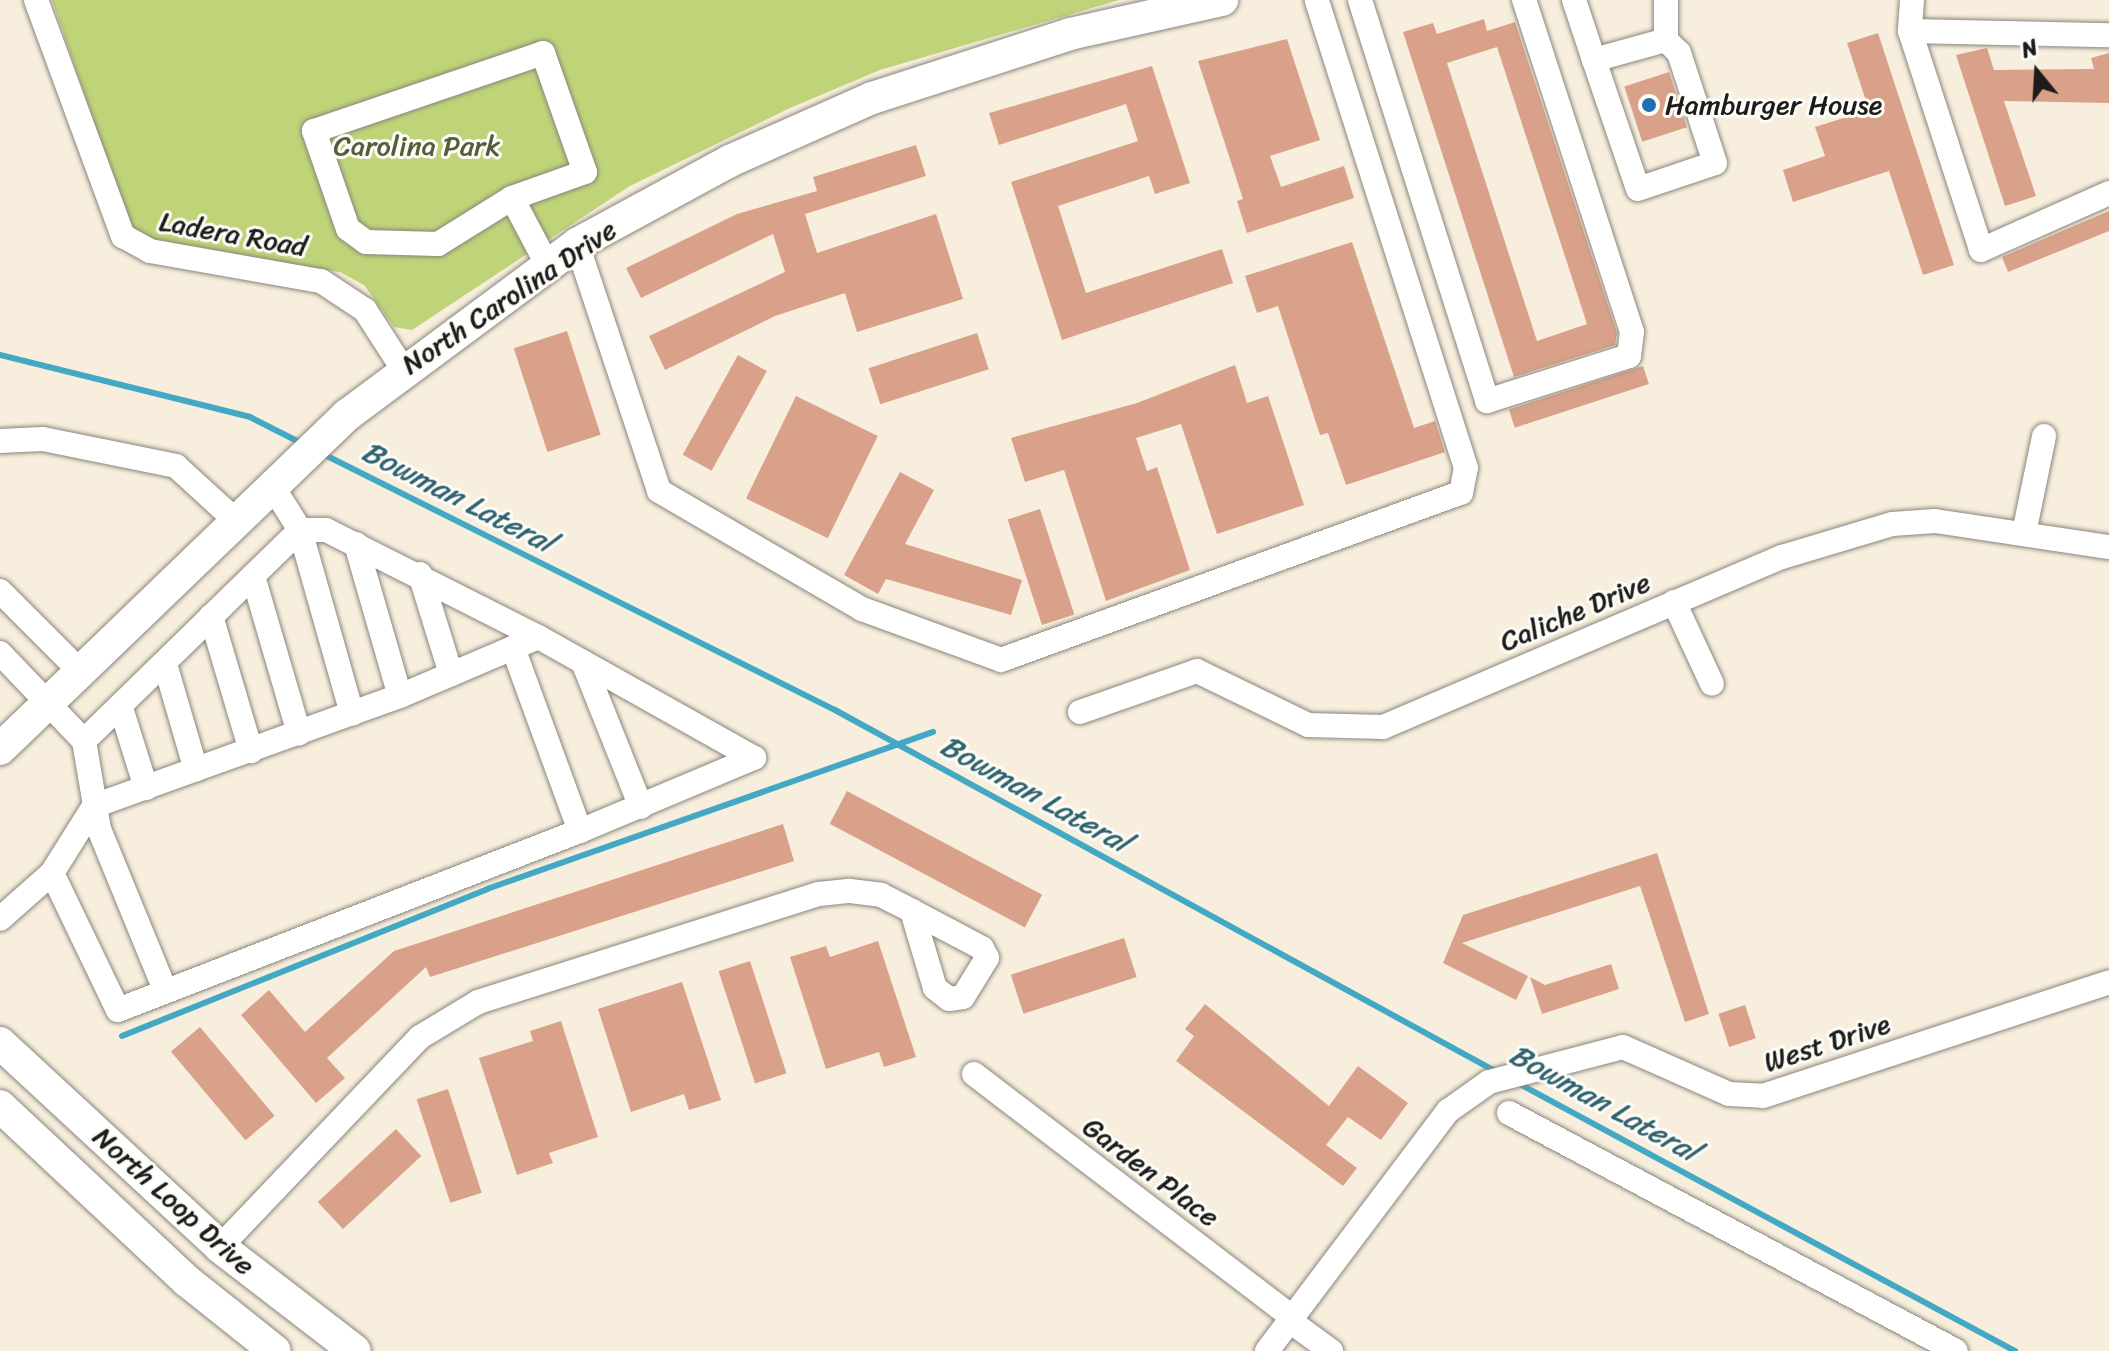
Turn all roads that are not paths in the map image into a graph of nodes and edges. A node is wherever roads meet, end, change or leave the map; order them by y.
1 (36, 0) edge
2 (1222, 0) edge
3 (1317, 0) edge
4 (1360, 0) edge
5 (1524, 0) edge
6 (1574, 0) edge
7 (1666, 0) edge
8 (1912, 0) edge
9 (1910, 31) junction
10 (2109, 35) edge
11 (1666, 40) junction
12 (1594, 60) junction
13 (2109, 193) edge
14 (512, 198) junction
15 (577, 244) junction
16 (547, 264) junction
17 (403, 369) junction
18 (2044, 436) dead end
19 (0, 441) edge
20 (280, 476) junction
21 (234, 519) junction
22 (300, 530) junction
23 (2024, 533) junction
24 (356, 544) junction
25 (2109, 547) edge
26 (420, 574) junction
27 (253, 576) junction
28 (0, 591) edge
29 (1674, 602) junction
30 (211, 616) junction
31 (538, 637) junction
32 (513, 648) junction
33 (0, 653) edge
34 (583, 662) junction
35 (165, 664) junction
36 (79, 670) junction
37 (451, 674) junction
38 (1712, 684) dead end
39 (400, 696) junction
40 (47, 702) junction
41 (121, 708) junction
42 (1080, 712) dead end
43 (352, 714) junction
44 (299, 733) junction
45 (84, 741) junction
46 (0, 749) edge
47 (251, 751) junction
48 (196, 770) junction
49 (146, 788) junction
50 (94, 806) junction
51 (641, 807) junction
52 (580, 831) junction
53 (52, 873) junction
54 (912, 911) dead end
55 (0, 919) edge
56 (2109, 982) edge
57 (165, 990) junction
58 (0, 1043) edge
59 (974, 1074) dead end
60 (0, 1106) edge
61 (1509, 1113) dead end
62 (220, 1247) junction
63 (187, 1281) junction
64 (1291, 1319) junction
65 (275, 1351) edge
66 (355, 1351) edge
67 (1267, 1351) edge
68 (1331, 1351) edge
69 (1956, 1351) edge

1 - 17 street, Ladera Road
2 - 15 main road, North Carolina Drive
3 - 15 street
4 - 5 street
6 - 12 street
7 - 11 street
8 - 9 street
9 - 10 street
9 - 13 street
11 - 12 street
11 - 12 street
14 - 14 street
14 - 16 street
15 - 16 main road, North Carolina Drive
16 - 17 main road, North Carolina Drive
17 - 20 main road, North Carolina Drive
18 - 23 street
19 - 21 street
20 - 21 main road, North Carolina Drive
20 - 22 street
21 - 36 main road, North Carolina Drive
22 - 24 street
22 - 27 street
22 - 43 street
23 - 25 street, Caliche Drive
23 - 29 street, Caliche Drive
24 - 26 street
24 - 39 street
26 - 31 street
26 - 37 street
27 - 30 street
27 - 44 street
28 - 36 street
29 - 38 street
29 - 42 street, Caliche Drive
30 - 35 street
30 - 47 street
31 - 32 street
31 - 34 street
32 - 37 street
32 - 52 street
33 - 40 street
34 - 51 street
34 - 51 street
35 - 41 street
35 - 48 street
36 - 40 main road, North Carolina Drive
37 - 39 street
39 - 43 street
40 - 45 street
40 - 46 main road, North Carolina Drive
41 - 45 street
41 - 49 street
43 - 44 street
44 - 47 street
45 - 50 street
47 - 48 street
48 - 49 street
49 - 50 street
50 - 53 street
50 - 57 street
51 - 52 street
52 - 57 street
53 - 55 street
53 - 57 street
54 - 62 street
56 - 64 street, West Drive
58 - 62 main road, North Loop Drive
59 - 64 street, Garden Place
60 - 63 main road, North Loop Drive
61 - 69 street
62 - 63 main road
62 - 66 main road, North Loop Drive
63 - 65 main road, North Loop Drive
64 - 67 street, West Drive
64 - 68 street, Garden Place

